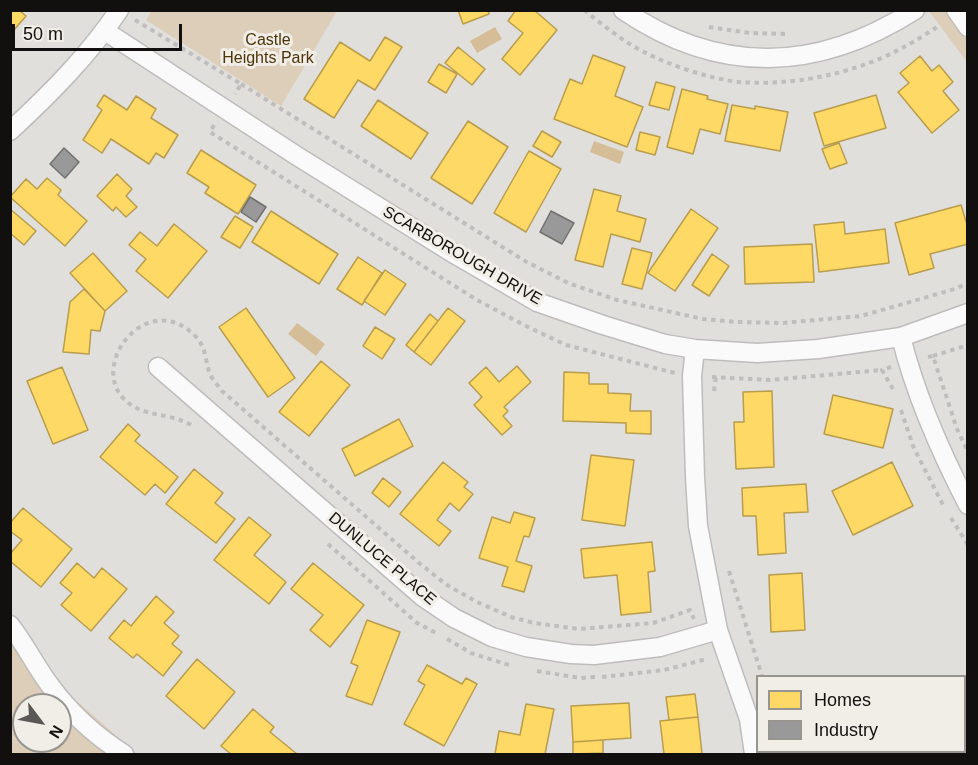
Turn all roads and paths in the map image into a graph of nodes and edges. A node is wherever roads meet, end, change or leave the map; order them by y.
1 (119, 10) edge
2 (623, 10) edge
3 (915, 10) edge
4 (956, 10) edge
5 (704, 25) dead end
6 (968, 27) edge
7 (105, 32) junction
8 (787, 34) dead end
9 (241, 84) dead end
10 (10, 131) edge
11 (968, 283) edge
12 (968, 314) edge
13 (901, 337) junction
14 (968, 345) edge
15 (695, 349) junction
16 (933, 356) dead end
17 (158, 368) dead end
18 (716, 377) dead end
19 (714, 396) dead end
20 (198, 430) dead end
21 (968, 505) edge
22 (321, 538) dead end
23 (729, 569) dead end
24 (10, 625) edge
25 (718, 630) junction
26 (700, 635) junction
27 (708, 659) dead end
28 (510, 666) dead end
29 (531, 670) dead end
30 (762, 675) edge
31 (124, 754) edge
32 (754, 754) edge

1 - 7 street
2 - 3 street
4 - 6 street
5 - 8 path
7 - 10 street
7 - 15 street, SCARBOROUGH DRIVE
9 - 11 path
12 - 13 street, SCARBOROUGH DRIVE
13 - 15 street, SCARBOROUGH DRIVE
13 - 21 street
14 - 16 path
15 - 25 street
17 - 26 street, DUNLUCE PLACE
18 - 19 path
20 - 26 path
22 - 28 path
23 - 30 path
24 - 31 street
25 - 26 street, DUNLUCE PLACE
25 - 32 street
27 - 29 path

